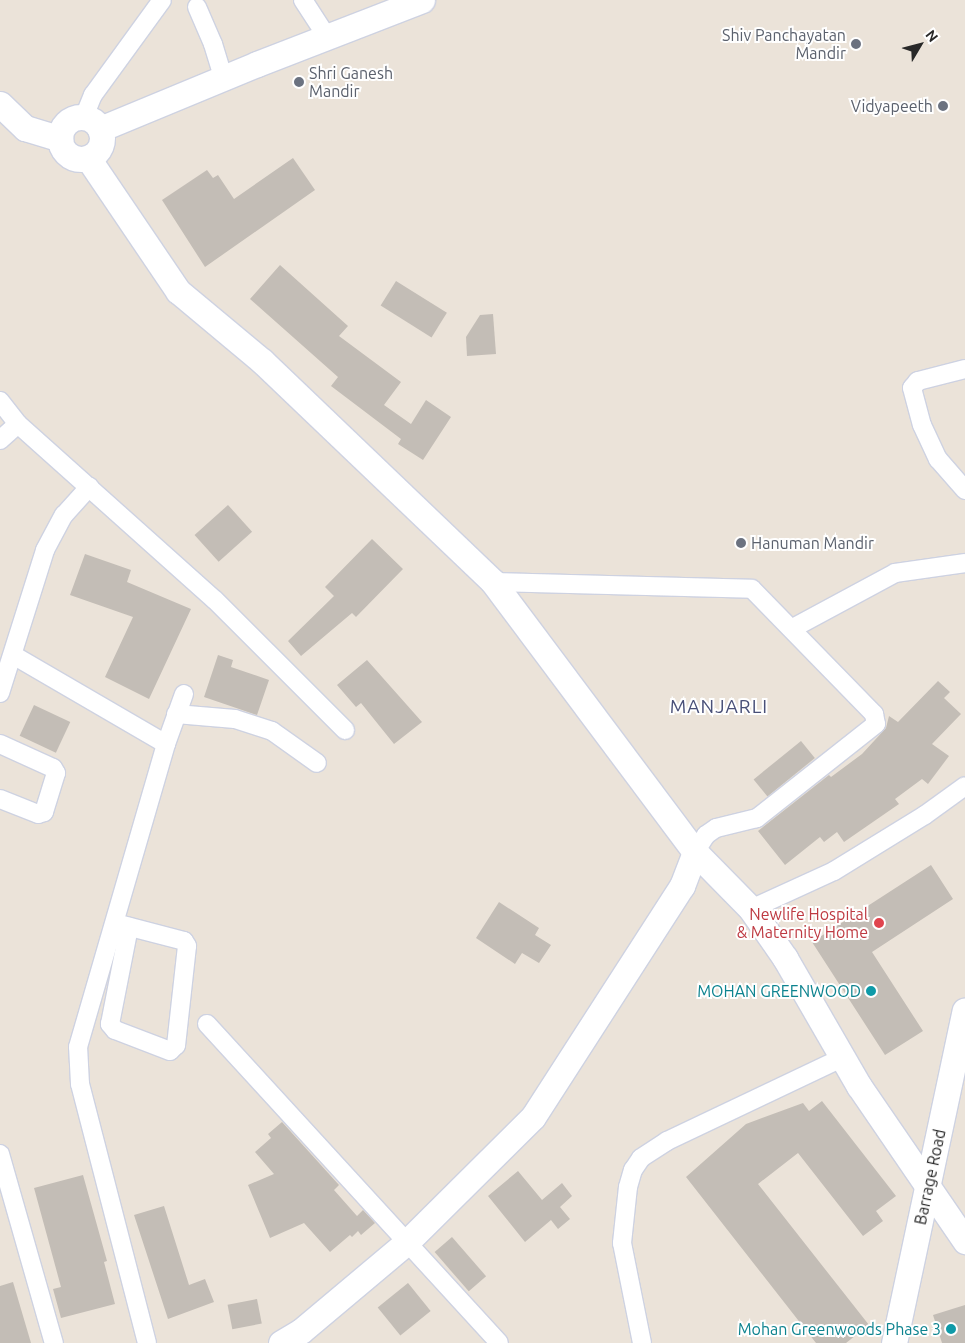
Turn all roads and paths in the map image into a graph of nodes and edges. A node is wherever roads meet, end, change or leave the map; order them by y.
1 (162, 0) edge
2 (303, 0) edge
3 (422, 0) edge
4 (197, 7) dead end
5 (326, 37) junction
6 (224, 80) junction
7 (5, 119) edge
8 (92, 123) junction
9 (60, 139) junction
10 (88, 158) junction
11 (965, 369) edge
12 (0, 401) edge
13 (18, 424) junction
14 (0, 440) edge
15 (89, 487) junction
16 (965, 490) edge
17 (965, 563) edge
18 (493, 582) junction
19 (793, 628) junction
20 (13, 655) junction
21 (0, 693) edge
22 (184, 694) dead end
23 (176, 714) junction
24 (345, 730) dead end
25 (0, 744) edge
26 (166, 744) junction
27 (317, 763) dead end
28 (965, 786) edge
29 (0, 799) edge
30 (696, 852) junction
31 (751, 909) junction
32 (122, 925) junction
33 (965, 1010) edge
34 (207, 1024) dead end
35 (842, 1058) junction
36 (0, 1154) edge
37 (928, 1186) junction
38 (965, 1241) edge
39 (407, 1242) junction
40 (297, 1339) edge
41 (54, 1343) edge
42 (147, 1343) edge
43 (499, 1343) edge
44 (642, 1343) edge
45 (894, 1343) edge

1 - 8 street
2 - 5 street
3 - 5 street
4 - 6 street
5 - 6 street
6 - 8 street
7 - 9 street
8 - 9 street
8 - 10 street
9 - 10 street
10 - 18 street
11 - 16 street
12 - 13 street
13 - 14 street
13 - 15 street
15 - 20 street
15 - 24 street
17 - 19 street
18 - 19 street
18 - 30 street
19 - 30 street
20 - 21 street
20 - 26 street
22 - 23 street
23 - 26 street
23 - 27 street
25 - 29 street
26 - 32 street
28 - 31 street
30 - 31 street
30 - 39 street
31 - 35 street
32 - 32 street
32 - 42 street
33 - 37 street, Barrage Road
34 - 39 street
35 - 37 street
35 - 44 street
36 - 41 street
37 - 38 street
37 - 45 street, Barrage Road
39 - 40 street
39 - 43 street

